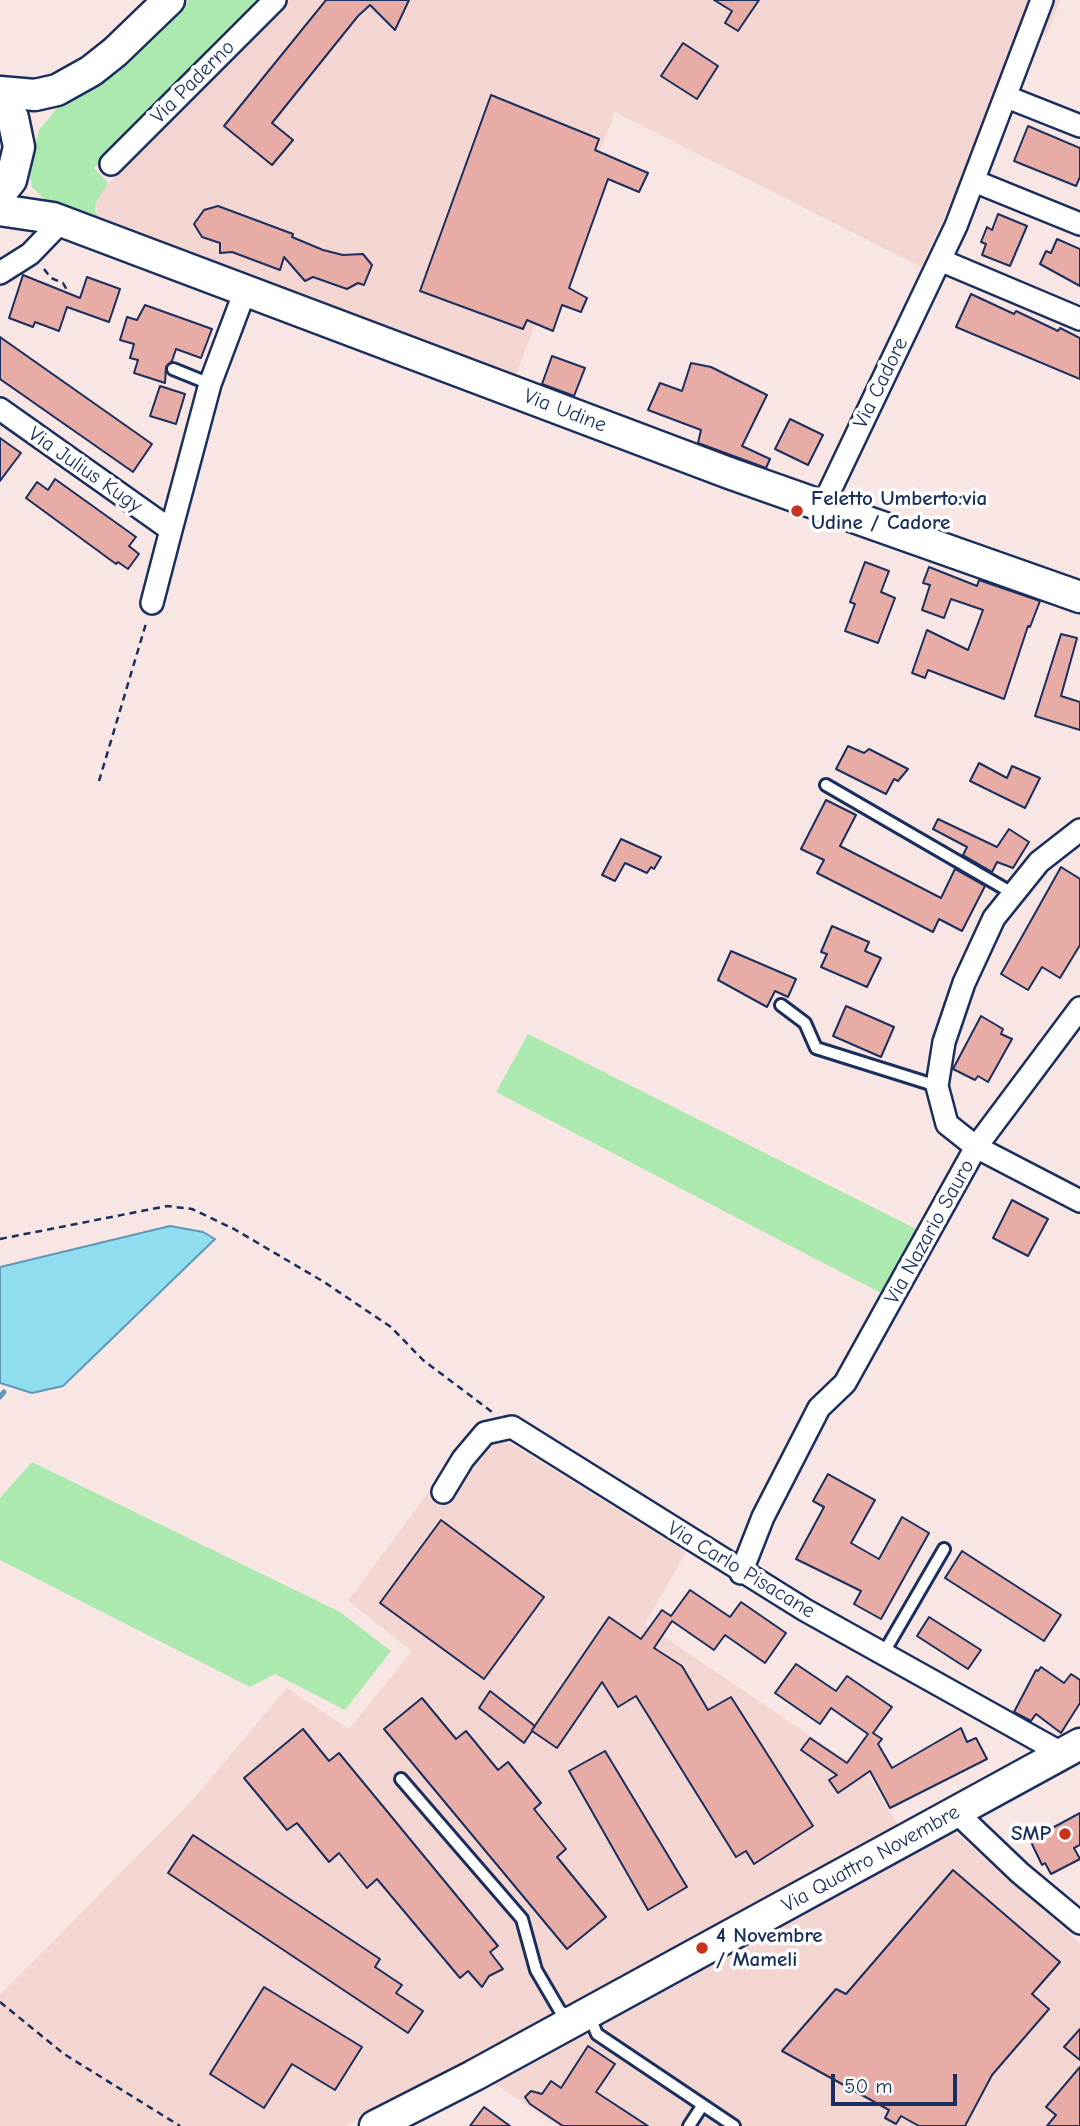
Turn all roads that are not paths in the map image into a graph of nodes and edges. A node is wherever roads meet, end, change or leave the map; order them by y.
1 (169, 0) edge
2 (275, 0) edge
3 (1042, 0) edge
4 (57, 90) junction
5 (0, 92) edge
6 (1007, 97) junction
7 (0, 98) edge
8 (1080, 126) edge
9 (18, 147) junction
10 (111, 164) dead end
11 (974, 181) junction
12 (0, 194) edge
13 (0, 210) edge
14 (57, 220) junction
15 (1080, 224) edge
16 (940, 260) junction
17 (0, 273) edge
18 (244, 291) junction
19 (1080, 320) edge
20 (173, 369) dead end
21 (210, 384) junction
22 (0, 409) edge
23 (823, 505) junction
24 (171, 530) junction
25 (1080, 597) edge
26 (152, 603) road end
27 (825, 785) dead end
28 (1080, 830) edge
29 (1014, 894) junction
30 (781, 1005) dead end
31 (1080, 1008) edge
32 (937, 1086) junction
33 (976, 1147) junction
34 (1080, 1201) edge
35 (443, 1492) dead end
36 (944, 1549) dead end
37 (741, 1573) junction
38 (883, 1654) junction
39 (1072, 1749) edge
40 (401, 1779) dead end
41 (956, 1812) junction
42 (1080, 1923) edge
43 (582, 2016) junction
44 (702, 2106) junction
45 (375, 2126) edge
46 (689, 2126) edge
47 (734, 2126) edge

1 - 4 street
2 - 10 street, Via Paderno
3 - 6 street, Via Cadore
4 - 5 street
4 - 9 street
6 - 8 street
6 - 11 street, Via Cadore
7 - 9 street, Via Udine
9 - 12 street
9 - 14 street, Via Udine
11 - 15 street
11 - 16 street, Via Cadore
13 - 14 street, Via Udine
14 - 17 street
14 - 18 street, Via Udine
16 - 19 street
16 - 23 street, Via Cadore
18 - 21 street
18 - 23 street, Via Udine
20 - 21 lane
21 - 24 street
22 - 24 street, Via Julius Kugy
23 - 25 street, Via Udine
24 - 26 street
27 - 29 lane
28 - 29 street, Via Nazario Sauro
29 - 32 street, Via Nazario Sauro
30 - 32 lane
31 - 33 street
32 - 33 street, Via Nazario Sauro
33 - 34 street
33 - 37 street, Via Nazario Sauro
35 - 37 street, Via Carlo Pisacane
36 - 38 lane
37 - 38 street, Via Carlo Pisacane
38 - 39 street, Via Carlo Pisacane
39 - 41 street, Via Quattro Novembre
40 - 43 lane
41 - 42 street
41 - 43 street, Via Quattro Novembre
43 - 44 lane
43 - 45 street, Via Quattro Novembre
44 - 46 lane
44 - 47 lane

